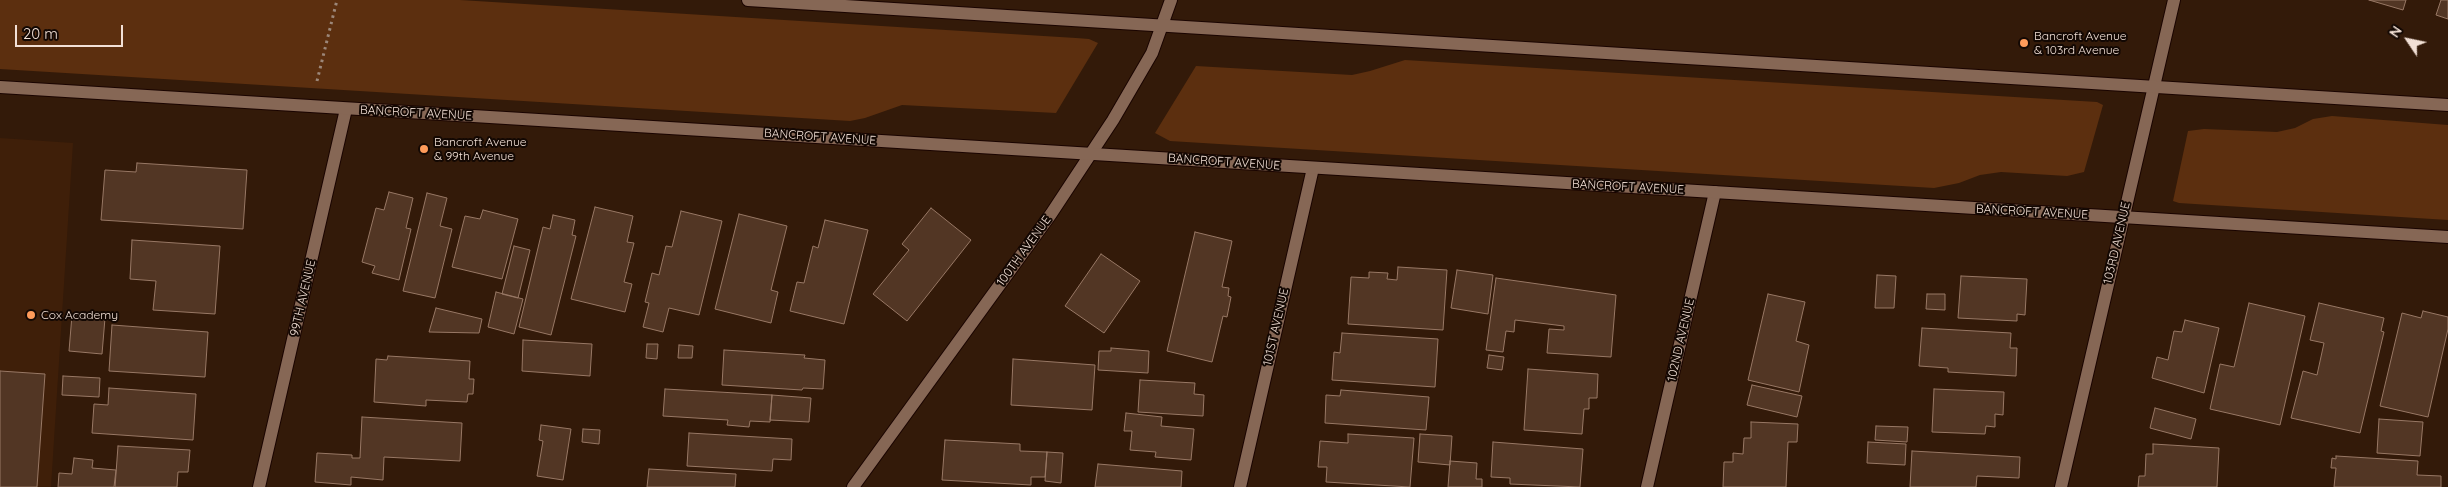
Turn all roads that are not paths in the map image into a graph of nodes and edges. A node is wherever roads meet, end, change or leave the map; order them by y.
1 (748, 0) edge
2 (1171, 0) edge
3 (2174, 0) edge
4 (1163, 26) junction
5 (2154, 86) junction
6 (0, 87) edge
7 (2448, 105) edge
8 (346, 108) junction
9 (1091, 153) junction
10 (1312, 168) junction
11 (1716, 192) junction
12 (2123, 217) junction
13 (2448, 237) edge
14 (259, 487) edge
15 (853, 487) edge
16 (1240, 487) edge
17 (1647, 487) edge
18 (2061, 487) edge

1 - 4 main road
2 - 4 main road, 100TH AVENUE
3 - 5 main road, 103RD AVENUE
4 - 5 main road
4 - 9 main road, 100TH AVENUE
5 - 7 main road
5 - 12 main road, 103RD AVENUE
6 - 8 main road, BANCROFT AVENUE
8 - 9 main road, BANCROFT AVENUE
8 - 14 main road, 99TH AVENUE
9 - 10 main road, BANCROFT AVENUE
9 - 15 main road, 100TH AVENUE
10 - 11 main road, BANCROFT AVENUE
10 - 16 main road, 101ST AVENUE
11 - 12 main road, BANCROFT AVENUE
11 - 17 main road, 102ND AVENUE
12 - 13 main road, BANCROFT AVENUE
12 - 18 main road, 103RD AVENUE

